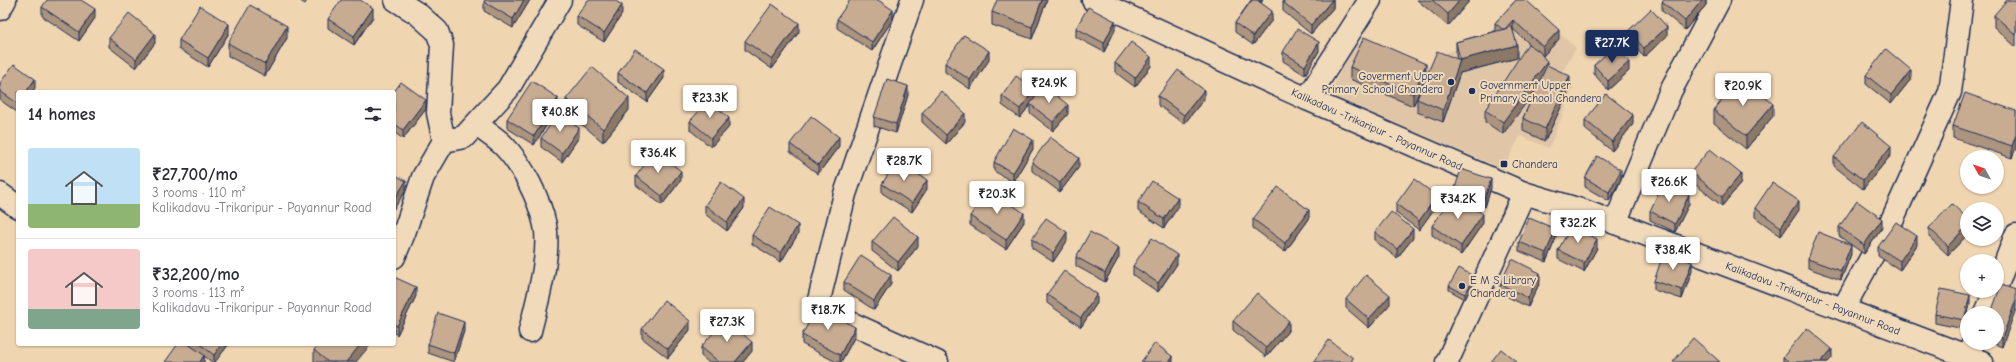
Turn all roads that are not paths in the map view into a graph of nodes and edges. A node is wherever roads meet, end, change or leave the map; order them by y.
1 (5, 0) edge
2 (396, 0) edge
3 (560, 0) edge
4 (1093, 0) edge
5 (1370, 0) edge
6 (1719, 0) edge
7 (1962, 0) edge
8 (910, 8) edge
9 (0, 9) edge
10 (1307, 99) junction
11 (476, 124) junction
12 (444, 141) junction
13 (1524, 193) junction
14 (0, 194) edge
15 (16, 206) edge
16 (1615, 223) junction
17 (2016, 235) edge
18 (396, 252) edge
19 (2004, 267) edge
20 (1843, 309) junction
21 (530, 331) dead end
22 (1967, 355) edge
23 (937, 362) edge
24 (1447, 362) edge

1 - 9 street
2 - 12 street
3 - 11 street
4 - 10 street, Kalikadavu -Trikaripur - Payannur Road
5 - 10 street
6 - 16 street
7 - 20 street
8 - 23 street
10 - 13 street, Kalikadavu -Trikaripur - Payannur Road
11 - 12 street
11 - 21 street
12 - 18 street
13 - 16 street, Kalikadavu -Trikaripur - Payannur Road
13 - 24 street
14 - 15 street
16 - 20 street, Kalikadavu -Trikaripur - Payannur Road
17 - 19 street
20 - 22 street, Kalikadavu -Trikaripur - Payannur Road

